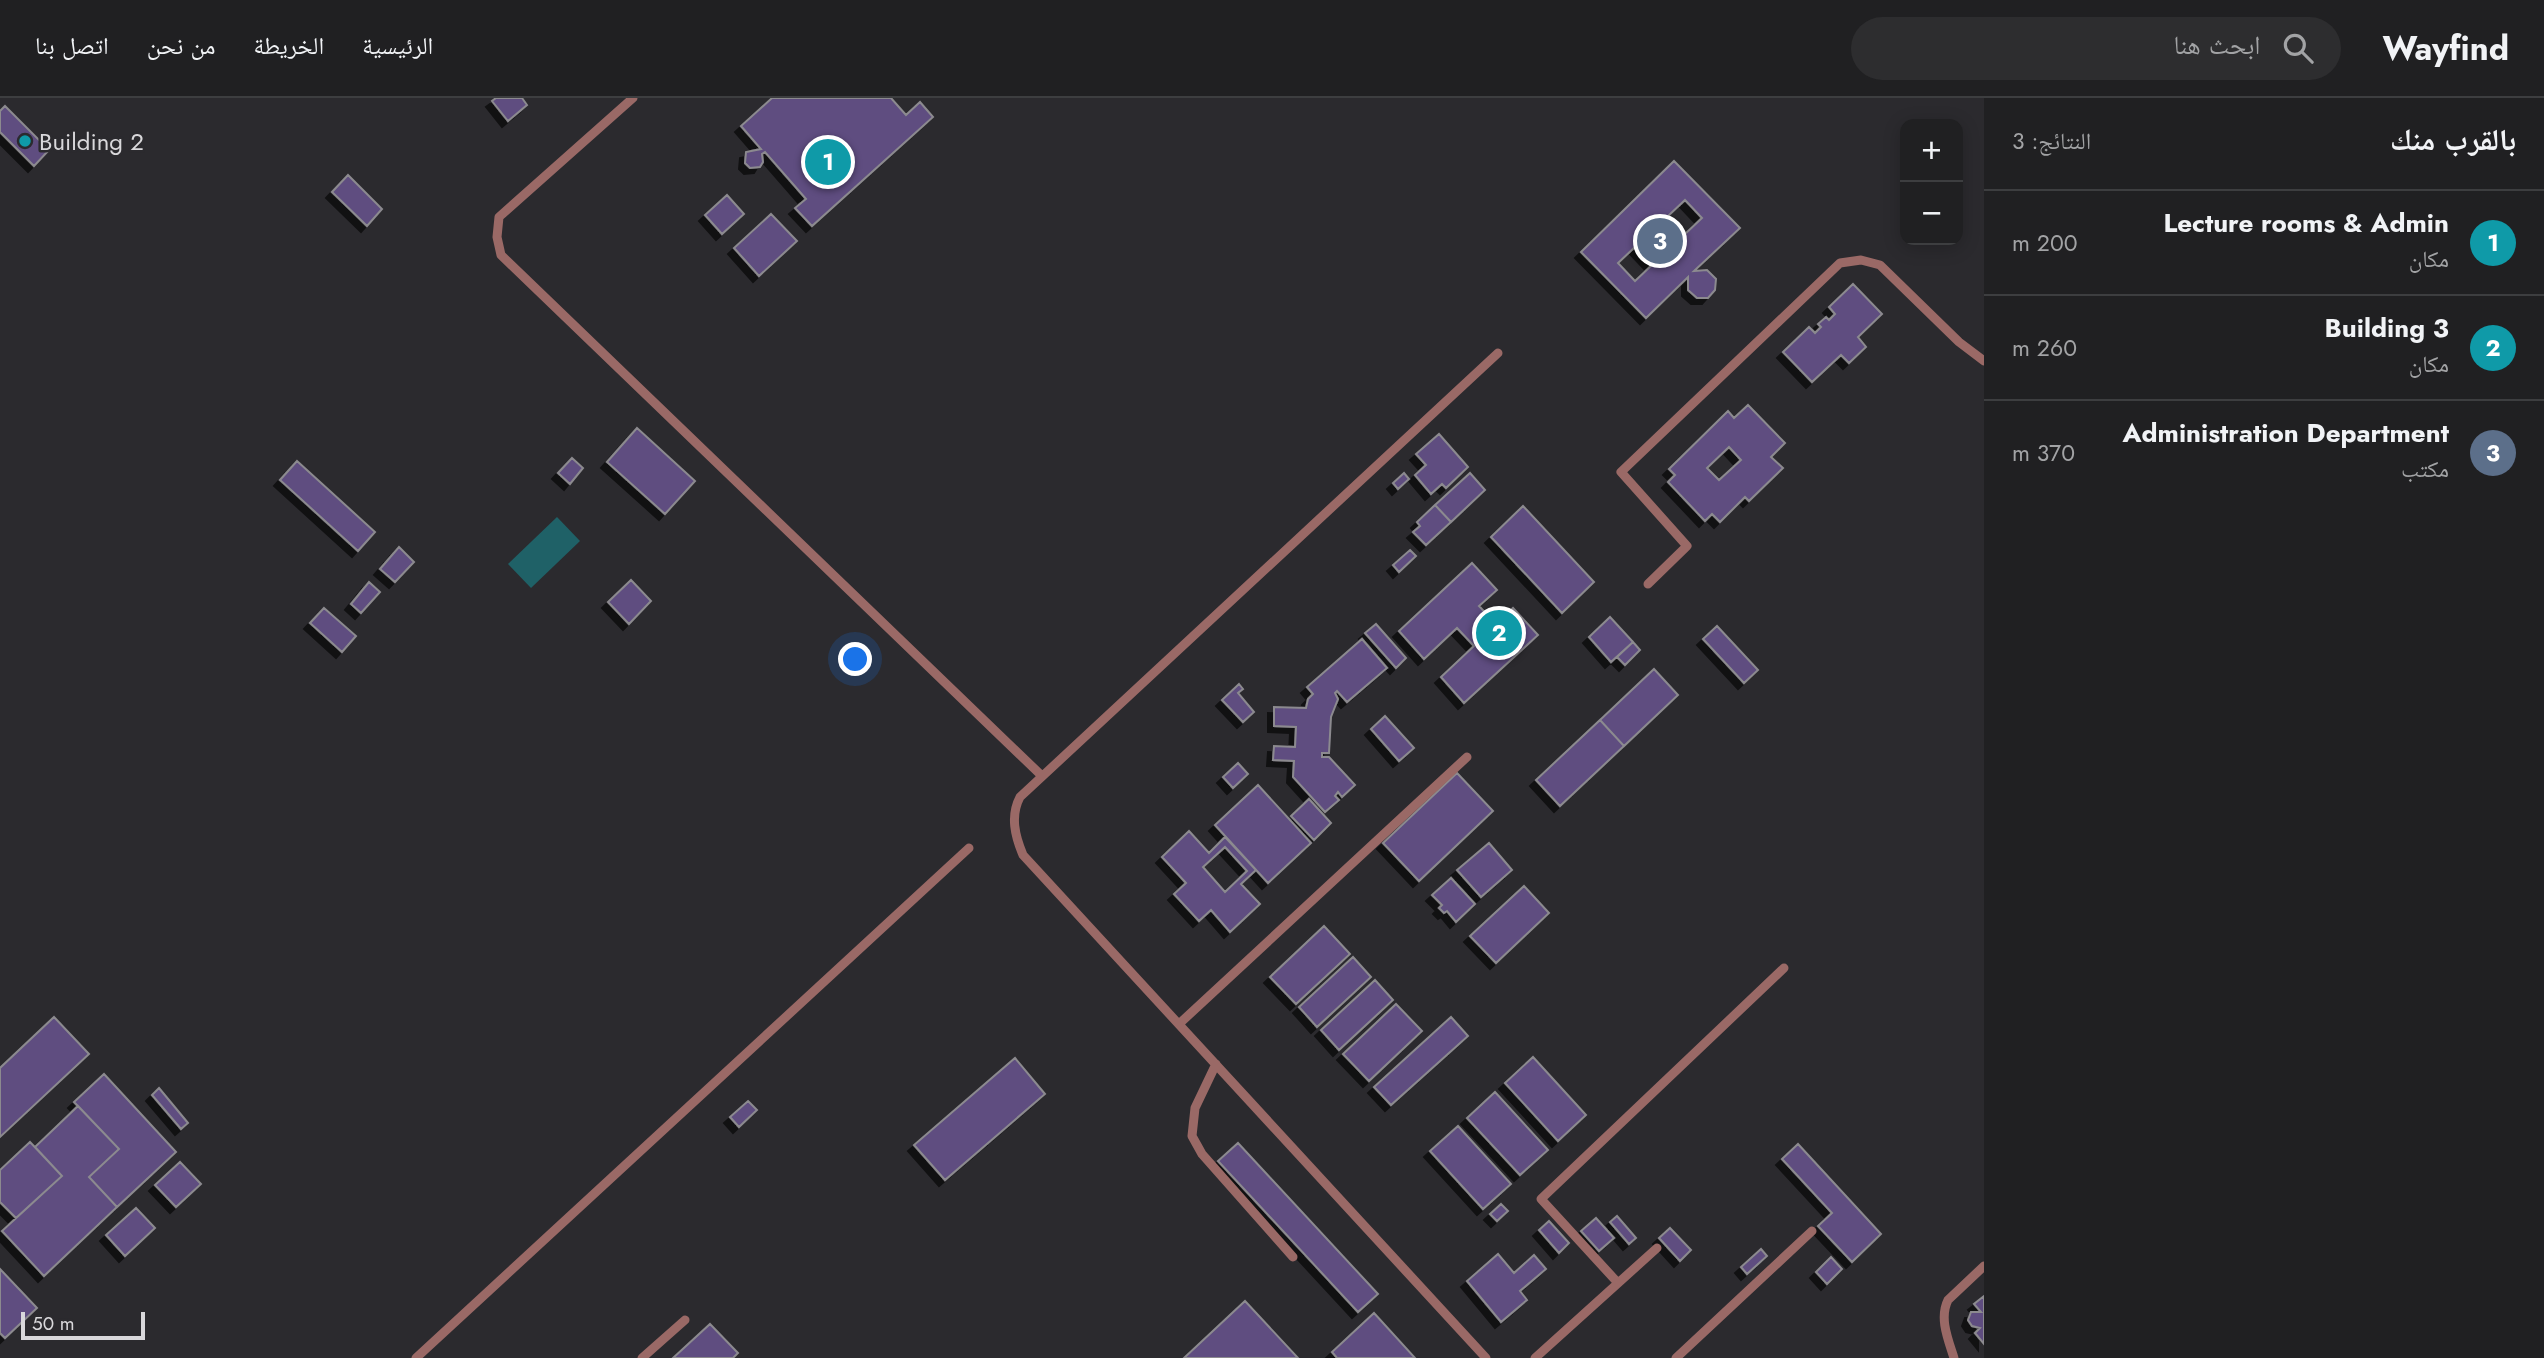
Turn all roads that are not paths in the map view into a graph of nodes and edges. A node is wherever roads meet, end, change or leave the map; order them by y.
1 (633, 98) edge
2 (1498, 353) dead end
3 (1984, 361) edge
4 (1648, 584) dead end
5 (1467, 757) dead end
6 (1042, 776) junction
7 (969, 848) dead end
8 (1784, 968) dead end
9 (1179, 1024) junction
10 (1216, 1064) junction
11 (1812, 1231) dead end
12 (1657, 1248) dead end
13 (1293, 1257) dead end
14 (1984, 1266) edge
15 (1618, 1283) junction
16 (685, 1320) dead end
17 (416, 1358) edge
18 (642, 1358) edge
19 (1486, 1358) edge
20 (1535, 1358) edge
21 (1676, 1358) edge
22 (1954, 1358) edge

1 - 6 lane
2 - 6 lane
3 - 4 lane
5 - 9 lane
6 - 9 lane
7 - 17 lane
8 - 15 lane
9 - 10 lane
10 - 13 lane
10 - 19 lane
11 - 21 lane
12 - 15 lane
14 - 22 lane
15 - 20 lane
16 - 18 lane

